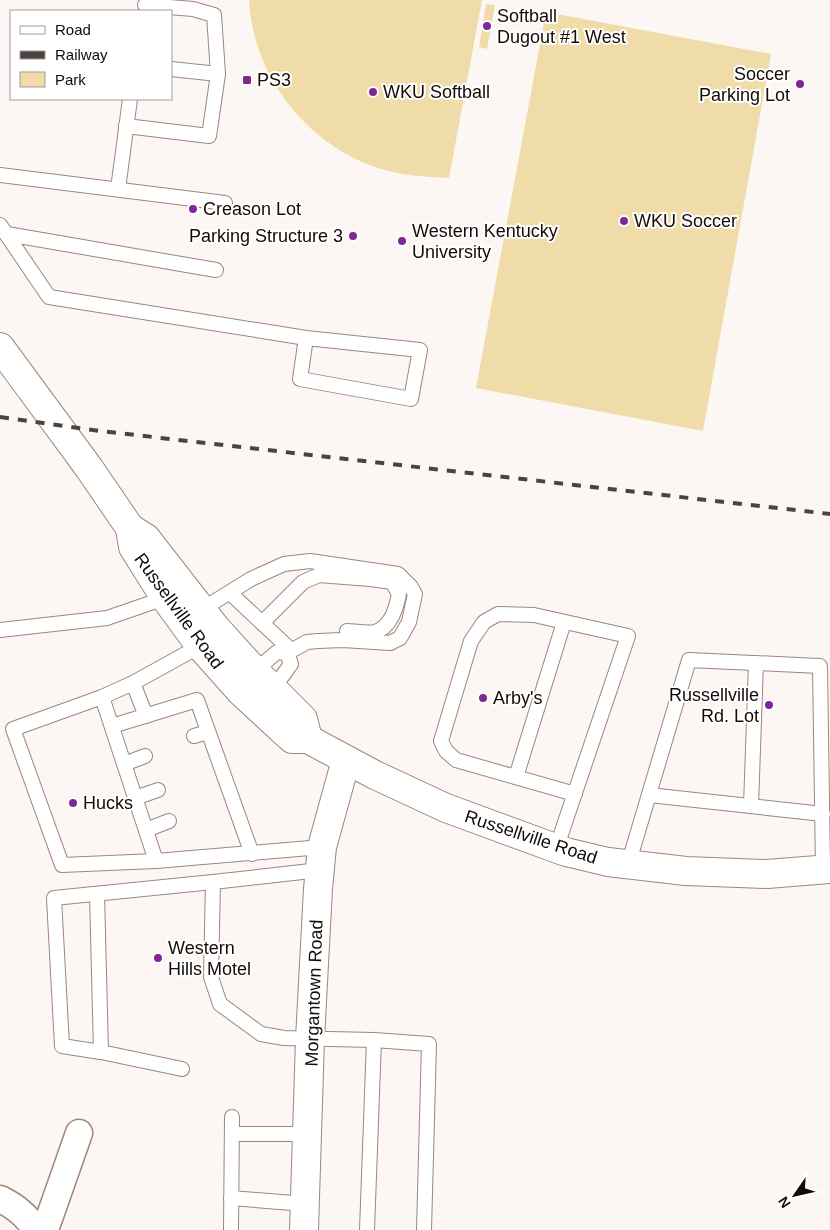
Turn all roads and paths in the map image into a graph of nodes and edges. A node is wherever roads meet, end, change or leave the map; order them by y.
1 (194, 4) edge
2 (145, 5) edge
3 (172, 69) edge
4 (218, 74) junction
5 (130, 100) edge
6 (126, 126) junction
7 (0, 175) edge
8 (118, 189) junction
9 (224, 203) dead end
10 (3, 230) edge
11 (216, 270) dead end
12 (306, 338) junction
13 (0, 347) edge
14 (130, 528) junction
15 (230, 593) junction
16 (165, 598) junction
17 (201, 610) junction
18 (564, 622) junction
19 (262, 623) junction
20 (0, 630) edge
21 (307, 642) junction
22 (200, 646) junction
23 (289, 651) junction
24 (756, 663) junction
25 (264, 680) junction
26 (133, 683) junction
27 (102, 697) junction
28 (146, 716) junction
29 (112, 726) junction
30 (208, 732) junction
31 (194, 736) dead end
32 (308, 739) junction
33 (145, 756) dead end
34 (346, 760) junction
35 (124, 764) junction
36 (220, 766) junction
37 (207, 772) dead end
38 (516, 777) junction
39 (158, 790) dead end
40 (574, 794) junction
41 (649, 796) junction
42 (135, 798) junction
43 (751, 806) junction
44 (823, 814) junction
45 (169, 821) dead end
46 (146, 830) junction
47 (556, 849) junction
48 (252, 854) junction
49 (321, 859) junction
50 (156, 861) junction
51 (628, 865) junction
52 (827, 869) edge
53 (213, 882) junction
54 (97, 894) junction
55 (310, 1038) junction
56 (374, 1040) junction
57 (101, 1052) junction
58 (182, 1069) dead end
59 (232, 1117) dead end
60 (79, 1133) dead end
61 (232, 1134) junction
62 (308, 1134) junction
63 (231, 1198) junction
64 (0, 1199) edge
65 (305, 1217) edge
66 (36, 1230) edge
67 (45, 1230) edge
68 (231, 1230) edge
69 (367, 1230) edge
70 (424, 1230) edge

1 - 2 lane
1 - 4 lane
3 - 4 lane
4 - 6 lane
5 - 6 lane
6 - 8 lane
7 - 8 lane
8 - 9 lane
10 - 11 lane
10 - 12 lane
12 - 12 lane
13 - 14 main road, Russellville Road
14 - 16 main road, Russellville Road
14 - 17 main road, Russellville Road
15 - 17 lane
15 - 19 lane
15 - 21 lane
16 - 20 lane
16 - 22 main road, Russellville Road
17 - 25 main road, Russellville Road
18 - 38 lane
18 - 38 lane
18 - 40 lane
19 - 21 lane
19 - 23 lane
21 - 23 lane
22 - 26 lane
22 - 32 main road, Russellville Road
23 - 25 lane
23 - 25 lane
24 - 41 lane
24 - 43 lane
24 - 44 lane
25 - 32 main road, Russellville Road
26 - 27 lane
26 - 28 lane
27 - 29 lane
27 - 50 lane
28 - 29 lane
28 - 30 lane
29 - 35 lane
30 - 31 lane
30 - 36 lane
32 - 34 main road, Russellville Road
33 - 35 lane
34 - 47 main road, Russellville Road
34 - 49 main road, Morgantown Road
35 - 42 lane
36 - 37 lane
36 - 48 lane
38 - 40 lane
39 - 42 lane
40 - 47 lane
41 - 43 lane
41 - 51 lane
42 - 46 lane
43 - 44 lane
44 - 52 lane
45 - 46 lane
46 - 50 lane
47 - 51 main road, Russellville Road
48 - 49 lane
48 - 50 lane
49 - 53 lane
49 - 55 main road, Morgantown Road
51 - 52 main road, Russellville Road
53 - 54 lane
53 - 55 lane
54 - 57 lane
54 - 57 lane
55 - 56 lane
55 - 62 main road, Morgantown Road
56 - 69 lane
56 - 70 lane
57 - 58 lane
59 - 61 lane
60 - 67 street
61 - 62 lane
61 - 63 lane
62 - 65 main road, Morgantown Road
63 - 65 lane
63 - 68 lane
64 - 66 street

